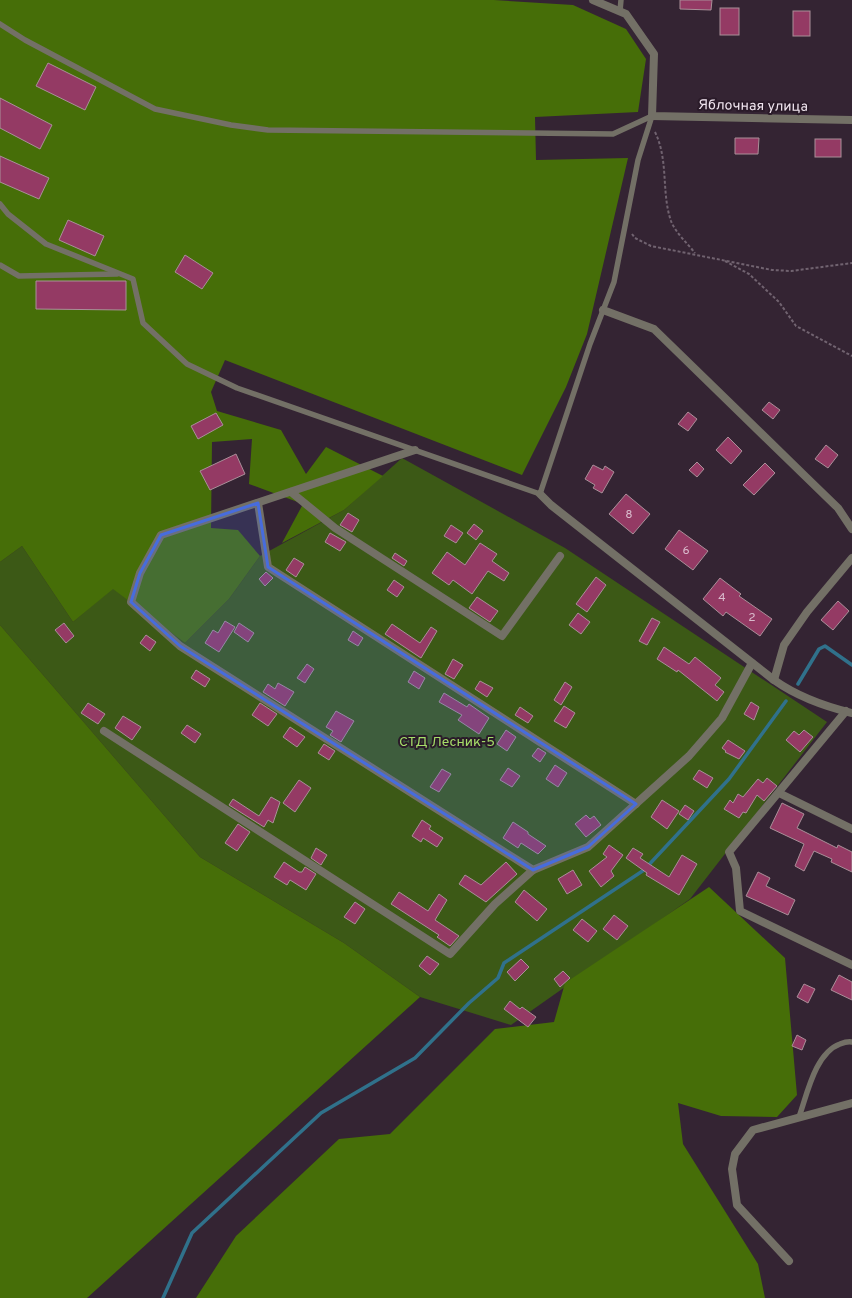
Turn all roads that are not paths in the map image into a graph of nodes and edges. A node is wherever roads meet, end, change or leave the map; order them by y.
1 (593, 0) edge
2 (621, 0) edge
3 (620, 11) junction
4 (0, 24) edge
5 (651, 119) junction
6 (852, 120) edge
7 (0, 204) edge
8 (0, 265) edge
9 (120, 274) junction
10 (603, 310) junction
11 (415, 450) junction
12 (291, 492) junction
13 (540, 494) junction
14 (258, 503) junction
15 (852, 529) edge
16 (560, 556) dead end
17 (852, 558) edge
18 (752, 663) junction
19 (774, 680) junction
20 (849, 712) edge
21 (104, 731) dead end
22 (779, 793) junction
23 (636, 804) junction
24 (852, 829) edge
25 (533, 870) junction
26 (852, 965) edge
27 (852, 1042) edge
28 (852, 1103) edge
29 (799, 1118) junction
30 (789, 1261) dead end

1 - 3 street
2 - 3 lane
3 - 5 street
4 - 5 lane
5 - 6 street, Яблочная улица
5 - 10 lane
7 - 9 lane
8 - 9 lane
9 - 11 lane
10 - 13 lane
10 - 15 street
11 - 12 street
11 - 13 lane
12 - 14 street
12 - 16 street
13 - 18 street
14 - 23 street
14 - 25 street
17 - 19 street
18 - 19 street
18 - 23 street
19 - 20 street
20 - 22 street
21 - 25 street
22 - 24 street
22 - 26 street
23 - 25 street
27 - 29 lane
28 - 29 street
29 - 30 street

